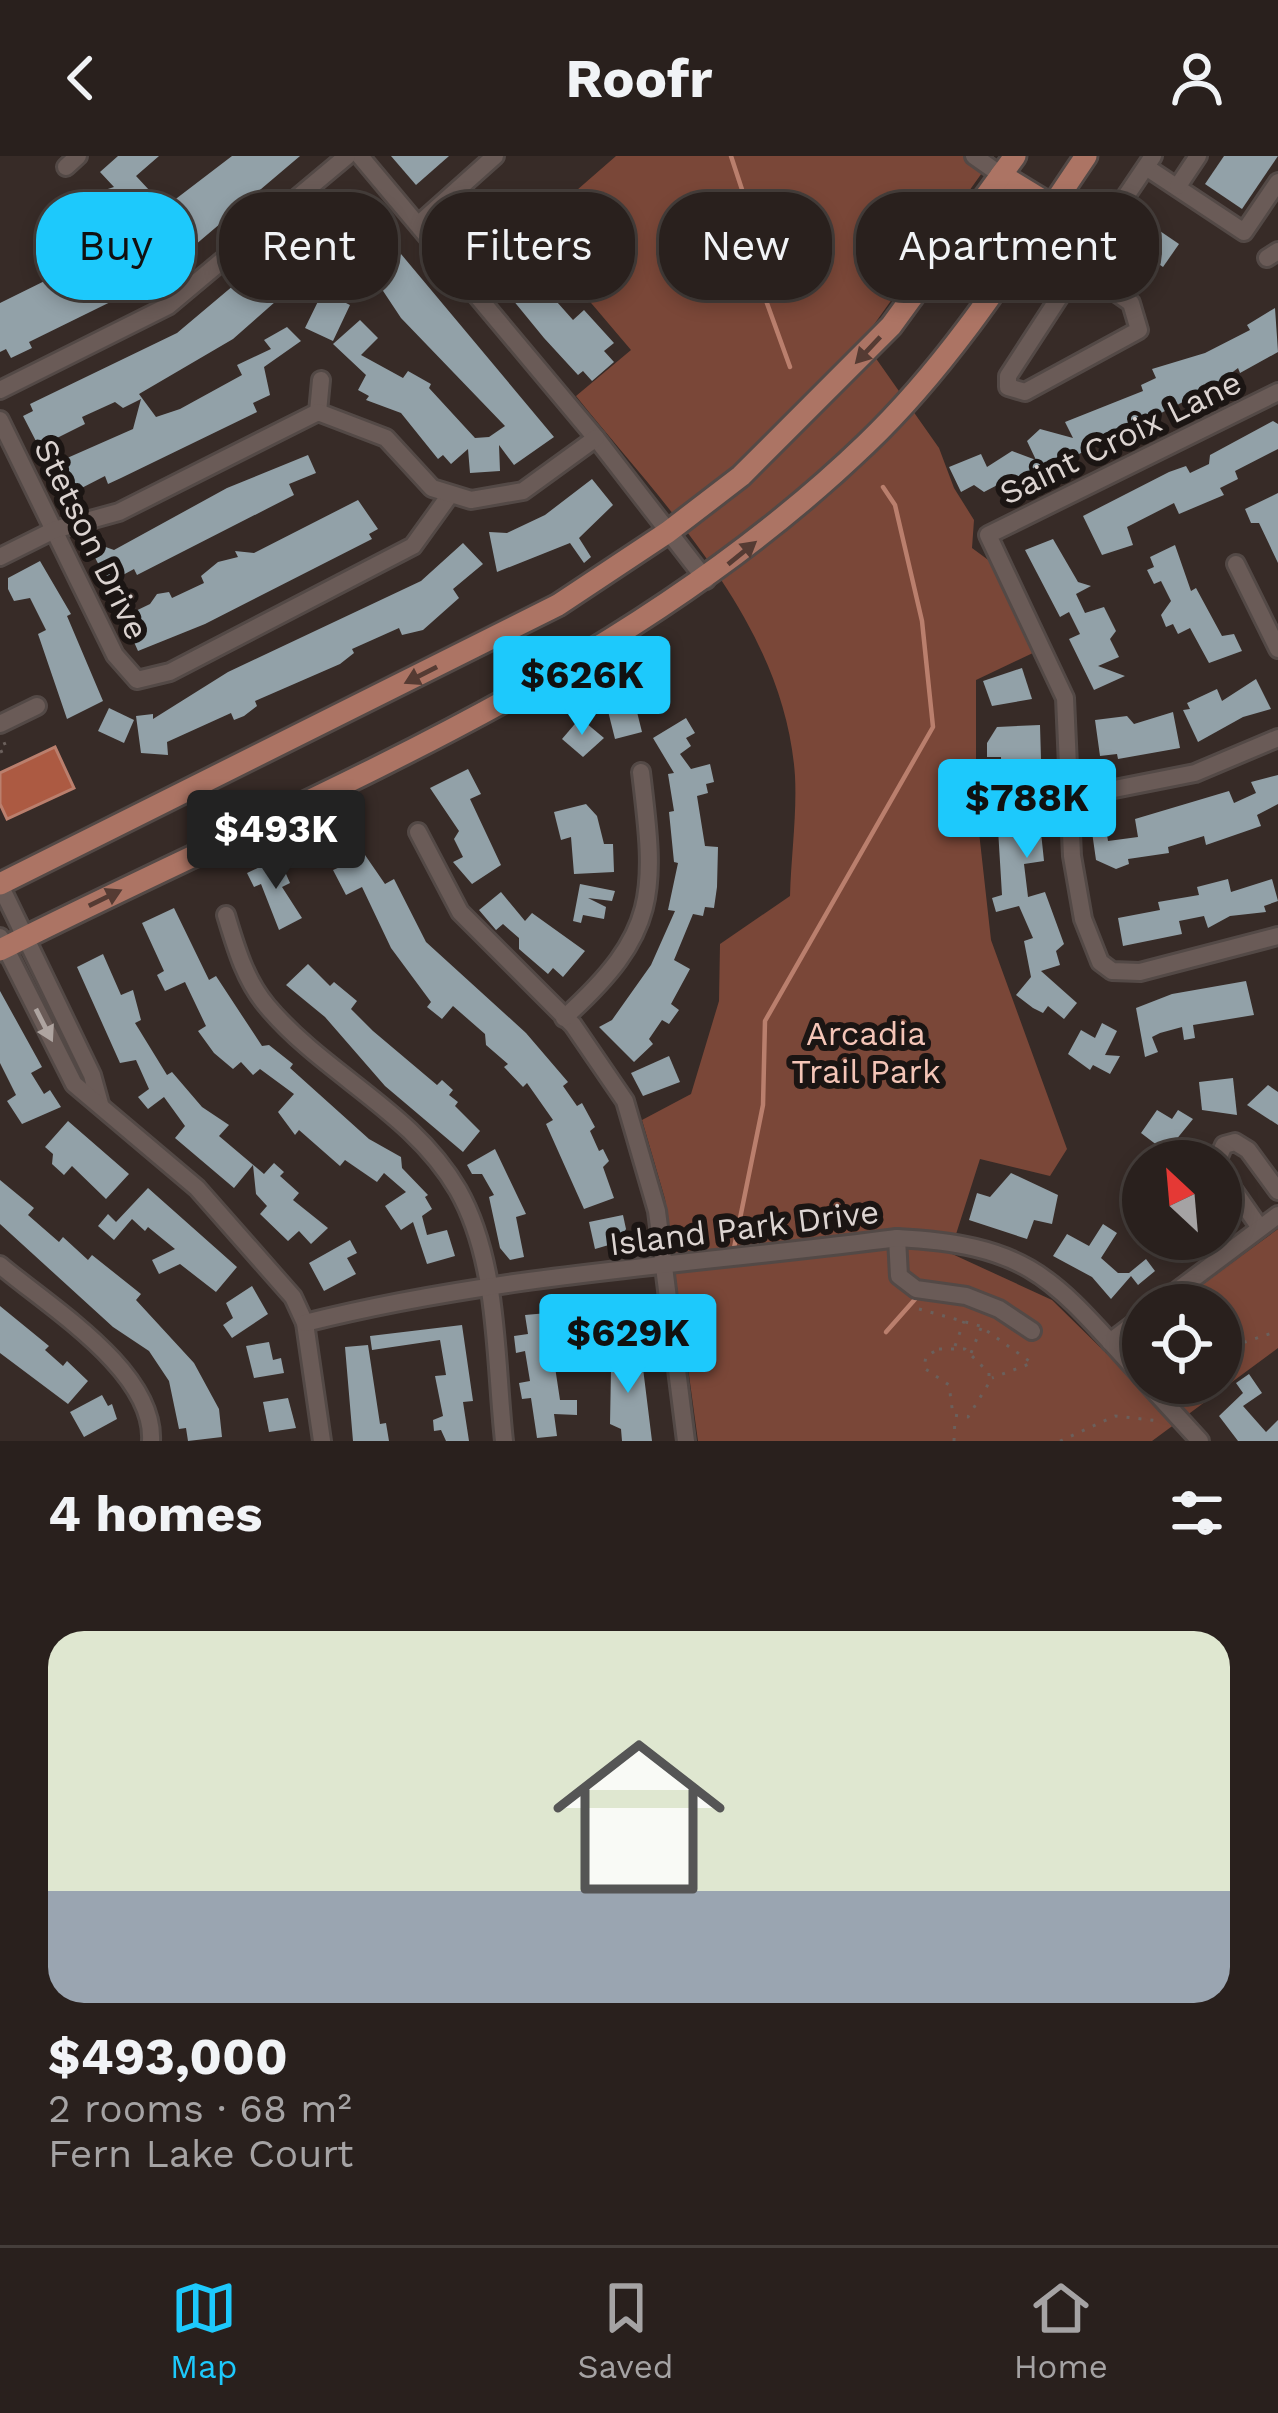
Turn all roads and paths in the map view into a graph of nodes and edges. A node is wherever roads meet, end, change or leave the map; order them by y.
1 (347, 156) edge
2 (360, 156) edge
3 (495, 156) edge
4 (974, 156) edge
5 (1015, 156) edge
6 (1086, 156) edge
7 (1198, 156) edge
8 (1149, 161) edge
9 (1001, 175) junction
10 (1278, 182) edge
11 (1178, 186) junction
12 (1029, 192) edge
13 (1062, 192) edge
14 (1128, 192) edge
15 (1270, 211) edge
16 (419, 224) junction
17 (1081, 268) joint
18 (988, 300) edge
19 (322, 380) dead end
20 (0, 390) edge
21 (1278, 392) edge
22 (318, 412) junction
23 (0, 420) edge
24 (596, 438) junction
25 (449, 496) junction
26 (54, 530) junction
27 (668, 532) junction
28 (0, 557) edge
29 (1236, 564) dead end
30 (706, 580) junction
31 (1278, 650) edge
32 (37, 706) dead end
33 (0, 724) edge
34 (0, 733) edge
35 (1278, 738) edge
36 (0, 752) edge
37 (641, 772) dead end
38 (1069, 798) junction
39 (418, 832) dead end
40 (0, 884) edge
41 (226, 916) dead end
42 (1278, 936) edge
43 (8, 943) edge
44 (565, 1018) junction
45 (1242, 1146) edge
46 (1278, 1191) edge
47 (1242, 1202) edge
48 (1278, 1215) edge
49 (1260, 1228) junction
50 (897, 1238) junction
51 (0, 1265) edge
52 (664, 1267) junction
53 (1187, 1284) edge
54 (487, 1288) junction
55 (919, 1309) dead end
56 (965, 1320) junction
57 (305, 1323) junction
58 (982, 1327) junction
59 (1032, 1331) dead end
60 (1278, 1331) edge
61 (1122, 1333) edge
62 (1110, 1342) junction
63 (1242, 1343) edge
64 (954, 1348) junction
65 (970, 1354) junction
66 (1122, 1355) edge
67 (990, 1378) junction
68 (1166, 1404) edge
69 (956, 1417) junction
70 (1169, 1425) dead end
71 (151, 1441) edge
72 (322, 1441) edge
73 (504, 1441) edge
74 (686, 1441) edge
75 (955, 1441) edge
76 (1060, 1441) edge
77 (1200, 1441) edge

1 - 20 street
2 - 16 street
3 - 16 street
4 - 9 street
5 - 9 main road
6 - 13 main road
7 - 11 street
8 - 11 street
8 - 14 street
9 - 12 main road
9 -> 27 main road
10 - 15 street
11 - 15 street
16 - 24 street
17 - 17 street
30 -> 18 main road
19 - 22 street
21 - 38 street, Saint Croix Lane
22 - 25 street
22 - 26 street
23 - 26 street, Stetson Drive
24 - 25 street
24 - 27 street
25 - 26 street, Stetson Drive
26 - 28 street
27 - 30 street
27 -> 40 main road
29 - 31 street
43 -> 30 main road
32 - 33 street
34 - 36 path
35 - 38 street
37 - 44 street
38 - 42 street
39 - 44 street
40 - 43 street
41 - 54 street
43 - 57 street
44 - 52 street
45 - 46 street
47 - 49 street
48 - 49 street
49 - 53 street
50 - 52 street, Island Park Drive
50 - 59 street
50 - 62 street, Island Park Drive
51 - 71 street
52 - 54 street, Island Park Drive
52 - 74 street
54 - 57 street, Island Park Drive
54 - 73 street
55 - 56 path
56 - 58 path
56 - 64 path
57 - 72 street
58 - 65 path
58 - 67 path
60 - 63 path
61 - 62 street
62 - 66 street, Island Park Drive
64 - 65 path
64 - 69 path
65 - 67 path
67 - 69 path
68 - 77 street, Island Park Drive
69 - 75 path
70 - 76 path

